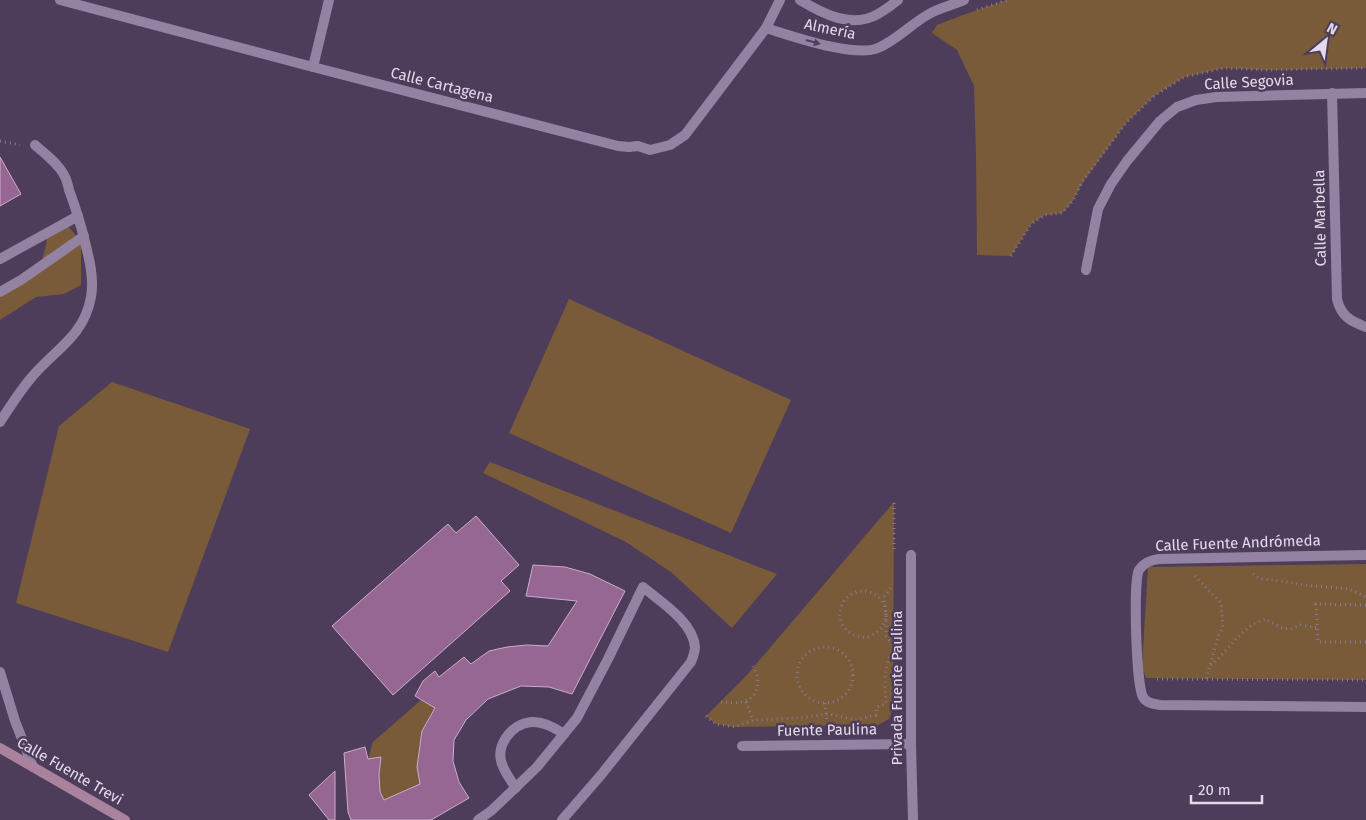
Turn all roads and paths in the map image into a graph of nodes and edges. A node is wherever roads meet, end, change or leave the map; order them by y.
1 (60, 0) edge
2 (330, 0) edge
3 (780, 0) edge
4 (800, 0) edge
5 (898, 0) edge
6 (964, 0) edge
7 (980, 0) edge
8 (987, 7) dead end
9 (766, 28) junction
10 (313, 67) junction
11 (1366, 93) edge
12 (1332, 94) junction
13 (35, 145) dead end
14 (78, 216) junction
15 (84, 236) junction
16 (0, 259) edge
17 (1086, 270) dead end
18 (0, 292) edge
19 (1366, 327) edge
20 (0, 422) edge
21 (894, 502) dead end
22 (894, 555) dead end
23 (911, 555) dead end
24 (1366, 555) edge
25 (1252, 571) dead end
26 (1193, 575) dead end
27 (894, 583) dead end
28 (1366, 597) edge
29 (1366, 605) edge
30 (886, 614) junction
31 (1318, 628) junction
32 (1366, 642) edge
33 (1210, 665) junction
34 (753, 666) dead end
35 (0, 672) edge
36 (1155, 678) dead end
37 (1206, 679) junction
38 (1366, 680) edge
39 (721, 702) dead end
40 (746, 702) junction
41 (825, 703) junction
42 (1366, 707) edge
43 (706, 716) dead end
44 (753, 720) junction
45 (827, 726) dead end
46 (564, 734) junction
47 (912, 744) junction
48 (742, 746) dead end
49 (0, 748) edge
50 (33, 767) junction
51 (516, 788) junction
52 (125, 820) edge
53 (478, 820) edge
54 (562, 820) edge
55 (913, 820) edge

1 - 10 street, Calle Cartagena
2 - 10 street
3 - 9 street, Calle Cartagena
4 - 5 street, Almería
9 -> 6 street, Almería
7 - 8 path
9 - 10 street, Calle Cartagena
11 - 12 street, Calle Segovia
12 - 17 street, Calle Segovia
12 - 19 street, Calle Marbella
13 - 14 street
14 - 15 street
14 - 16 street
15 - 18 street
15 - 20 street
21 - 22 path
23 - 47 street, Privada Fuente Paulina
24 - 42 street, Calle Fuente Andrómeda
25 - 28 path
26 - 33 path
27 - 30 path
29 - 31 path
30 - 30 path
30 - 44 path
31 - 32 path
31 - 33 path
33 - 37 path
34 - 40 path
35 - 50 street
36 - 37 path
37 - 38 path
39 - 40 path
40 - 44 path
41 - 41 path
41 - 45 path
43 - 44 path
46 - 51 street
46 - 51 street
46 - 54 street
47 - 48 street, Fuente Paulina
47 - 55 street, Privada Fuente Paulina
49 - 50 street, Calle Fuente Trevi
50 - 52 street, Calle Fuente Trevi
51 - 53 street

